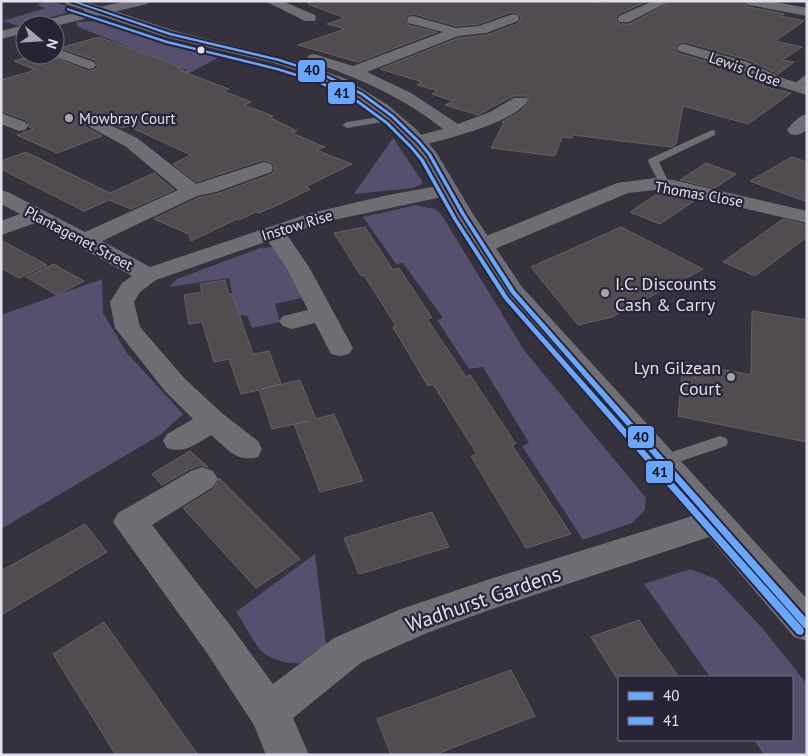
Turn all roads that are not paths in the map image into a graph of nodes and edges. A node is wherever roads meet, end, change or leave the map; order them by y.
1 (70, 1) edge
2 (143, 1) edge
3 (664, 1) edge
4 (749, 1) edge
5 (282, 2) edge
6 (103, 10) junction
7 (807, 12) edge
8 (627, 15) dead end
9 (310, 18) dead end
10 (513, 18) dead end
11 (65, 19) edge
12 (413, 20) dead end
13 (456, 32) junction
14 (684, 48) dead end
15 (65, 56) edge
16 (315, 63) junction
17 (89, 65) dead end
18 (355, 71) junction
19 (803, 85) edge
20 (520, 101) dead end
21 (1, 118) edge
22 (392, 118) junction
23 (347, 125) dead end
24 (19, 126) dead end
25 (93, 127) dead end
26 (455, 130) junction
27 (712, 134) dead end
28 (418, 141) junction
29 (264, 168) dead end
30 (665, 185) junction
31 (450, 190) junction
32 (31, 191) dead end
33 (192, 191) junction
34 (5, 198) edge
35 (35, 216) junction
36 (807, 216) edge
37 (1, 229) edge
38 (271, 232) junction
39 (86, 242) junction
40 (482, 246) junction
41 (148, 275) junction
42 (322, 314) junction
43 (292, 321) dead end
44 (340, 348) dead end
45 (213, 422) junction
46 (178, 441) dead end
47 (720, 442) dead end
48 (247, 449) dead end
49 (663, 461) junction
50 (202, 479) dead end
51 (715, 522) junction
52 (801, 611) edge
53 (269, 712) junction
54 (288, 755) edge

1 - 6 street
2 - 6 street
3 - 8 street
4 - 7 street
5 - 9 street
6 - 11 street
6 - 16 street
10 - 13 street
12 - 13 street
13 - 18 street
14 - 19 street, Lewis Close
15 - 17 street
16 - 18 street
16 - 22 street
18 - 26 street
20 - 26 street
21 - 24 street
22 - 23 lane
22 - 28 street
25 - 33 street
26 - 28 street
27 - 30 lane
28 - 31 street
29 - 33 street
30 - 36 street, Thomas Close
30 - 40 street, Thomas Close
31 - 38 street, Instow Rise
31 - 40 street
32 - 34 street, Plantagenet Street
33 - 39 street
34 - 35 street, Plantagenet Street
35 - 37 street
35 - 39 street, Plantagenet Street
38 - 41 street, Instow Rise
38 - 42 street
39 - 41 street, Plantagenet Street
40 - 49 street
41 - 45 street, Instow Rise
42 - 43 street
42 - 44 street
45 - 46 street
45 - 48 street, Instow Rise
47 - 49 lane
49 - 51 street
50 - 53 street
51 - 52 street
51 - 53 street, Wadhurst Gardens
53 - 54 street

